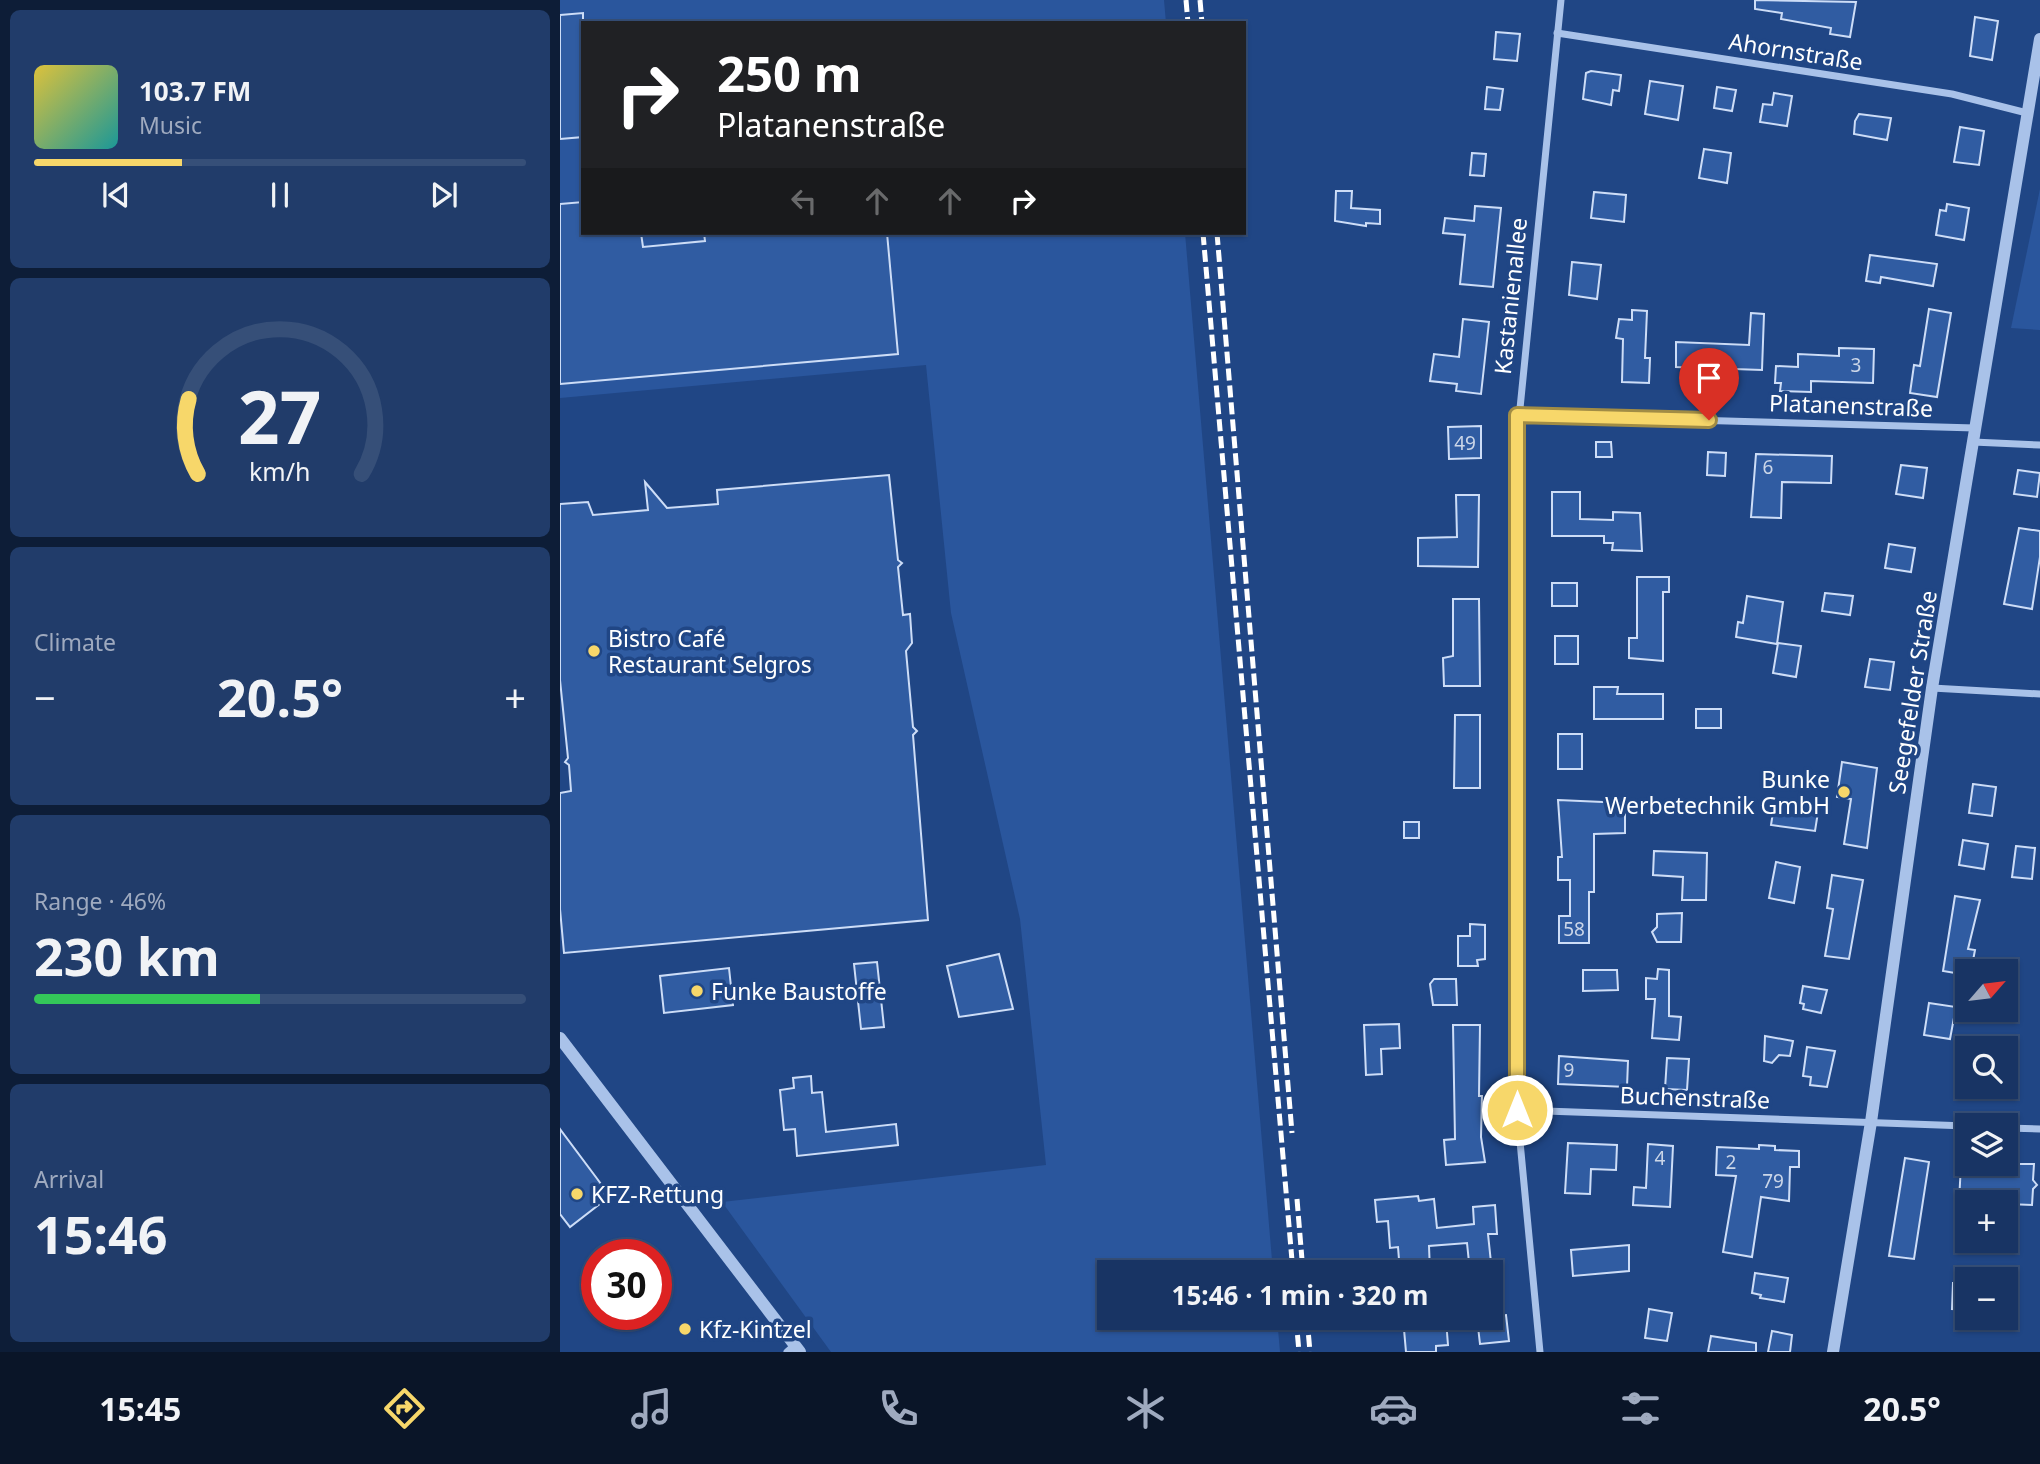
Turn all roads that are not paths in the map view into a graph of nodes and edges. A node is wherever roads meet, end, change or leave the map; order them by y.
1 (1561, 0) edge
2 (1557, 33) junction
3 (2040, 39) edge
4 (2027, 113) junction
5 (1517, 415) junction
6 (1975, 428) junction
7 (1973, 442) junction
8 (2040, 445) edge
9 (1932, 688) junction
10 (2040, 694) edge
11 (560, 1038) edge
12 (1517, 1110) junction
13 (1871, 1122) junction
14 (1955, 1126) edge
15 (2018, 1128) edge
16 (2040, 1129) edge
17 (794, 1350) edge
18 (1540, 1352) edge
19 (1833, 1352) edge

1 - 2 street, Kastanienallee
2 - 4 street, Ahornstraße
2 - 5 street, Kastanienallee
3 - 4 street, Seegefelder Straße
4 - 6 street, Seegefelder Straße
5 - 6 street, Platanenstraße
5 - 12 street, Kastanienallee
6 - 7 street, Seegefelder Straße
7 - 8 street
7 - 9 street, Seegefelder Straße
9 - 10 street
9 - 13 street, Seegefelder Straße
11 - 17 street
12 - 13 street, Buchenstraße
12 - 18 street, Kastanienallee
13 - 14 street, Buchenstraße
13 - 19 street, Seegefelder Straße
15 - 16 street

